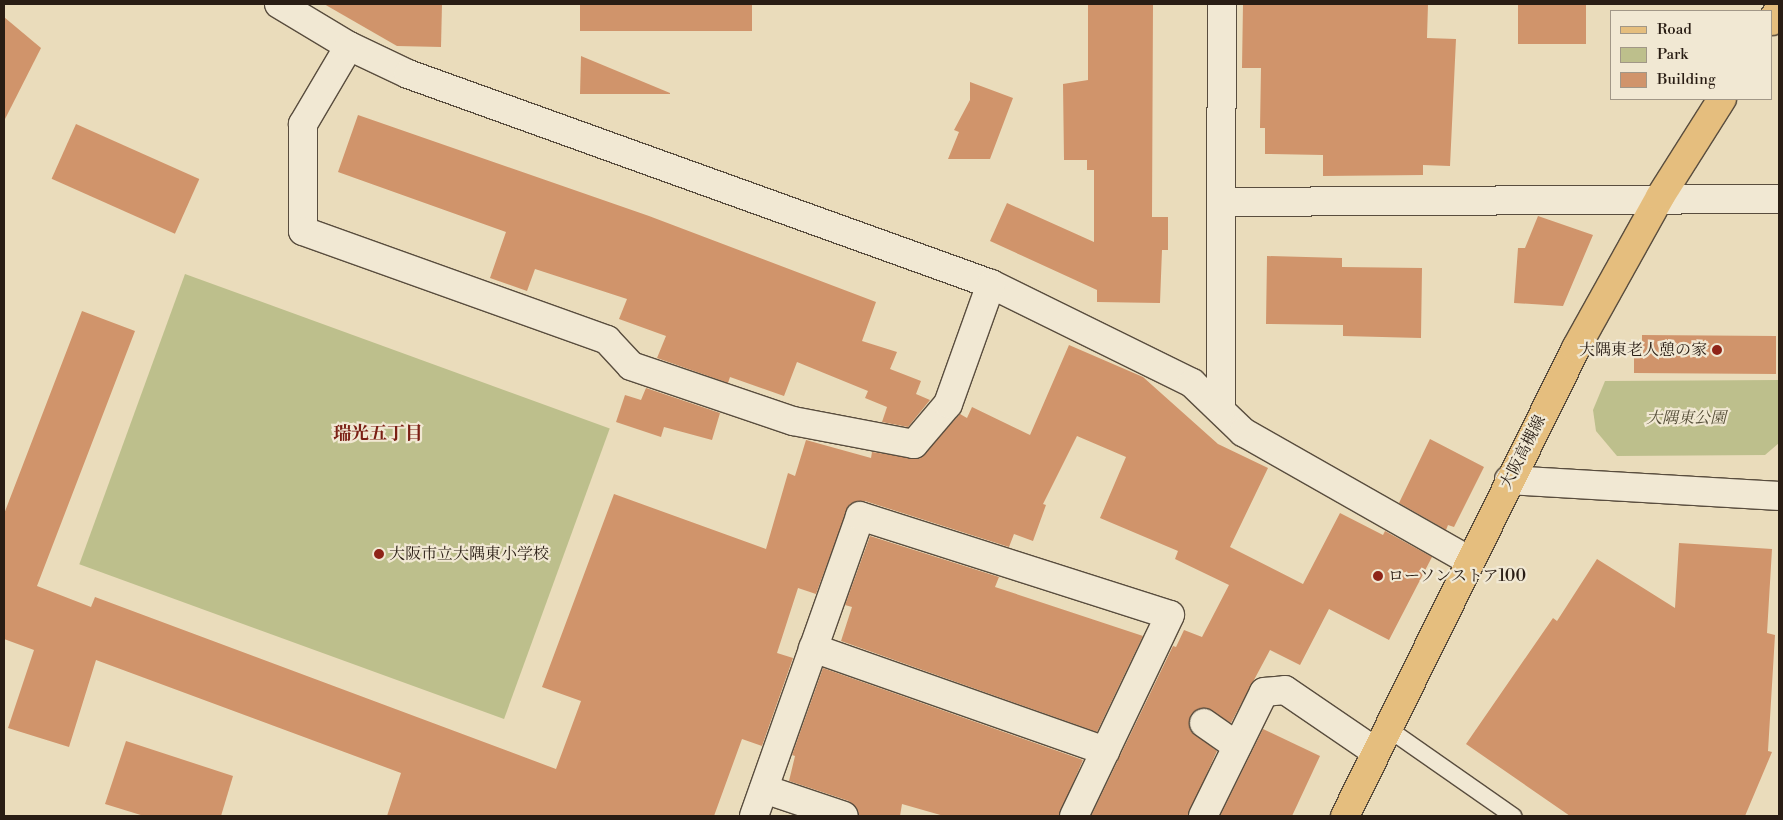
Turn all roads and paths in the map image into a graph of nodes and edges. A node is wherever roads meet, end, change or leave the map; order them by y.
1 (278, 4) edge
2 (1222, 4) edge
3 (349, 46) junction
4 (1721, 100) edge
5 (1660, 197) junction
6 (1779, 199) edge
7 (1221, 202) junction
8 (991, 284) junction
9 (1221, 410) junction
10 (1509, 480) junction
11 (1779, 496) edge
12 (1468, 560) junction
13 (813, 648) junction
14 (1204, 723) dead end
15 (1381, 740) junction
16 (1237, 746) junction
17 (1105, 751) junction
18 (764, 789) junction
19 (754, 816) edge
20 (844, 816) edge
21 (1074, 816) edge
22 (1202, 816) edge
23 (1344, 816) edge
24 (1513, 816) edge

1 - 3 street
2 - 7 street
3 - 8 street
3 - 8 street
4 - 5 main road, 大阪高槻線
5 - 6 street
5 - 7 street
5 - 10 main road, 大阪高槻線
7 - 9 street
8 - 9 street
9 - 12 street
10 - 11 street
10 - 12 main road, 大阪高槻線
12 - 15 main road, 大阪高槻線
13 - 17 street
13 - 17 street
13 - 18 street
14 - 16 street
15 - 16 street
15 - 23 main road, 大阪高槻線
15 - 24 lane
16 - 22 street
17 - 21 street
18 - 19 street
18 - 20 street

